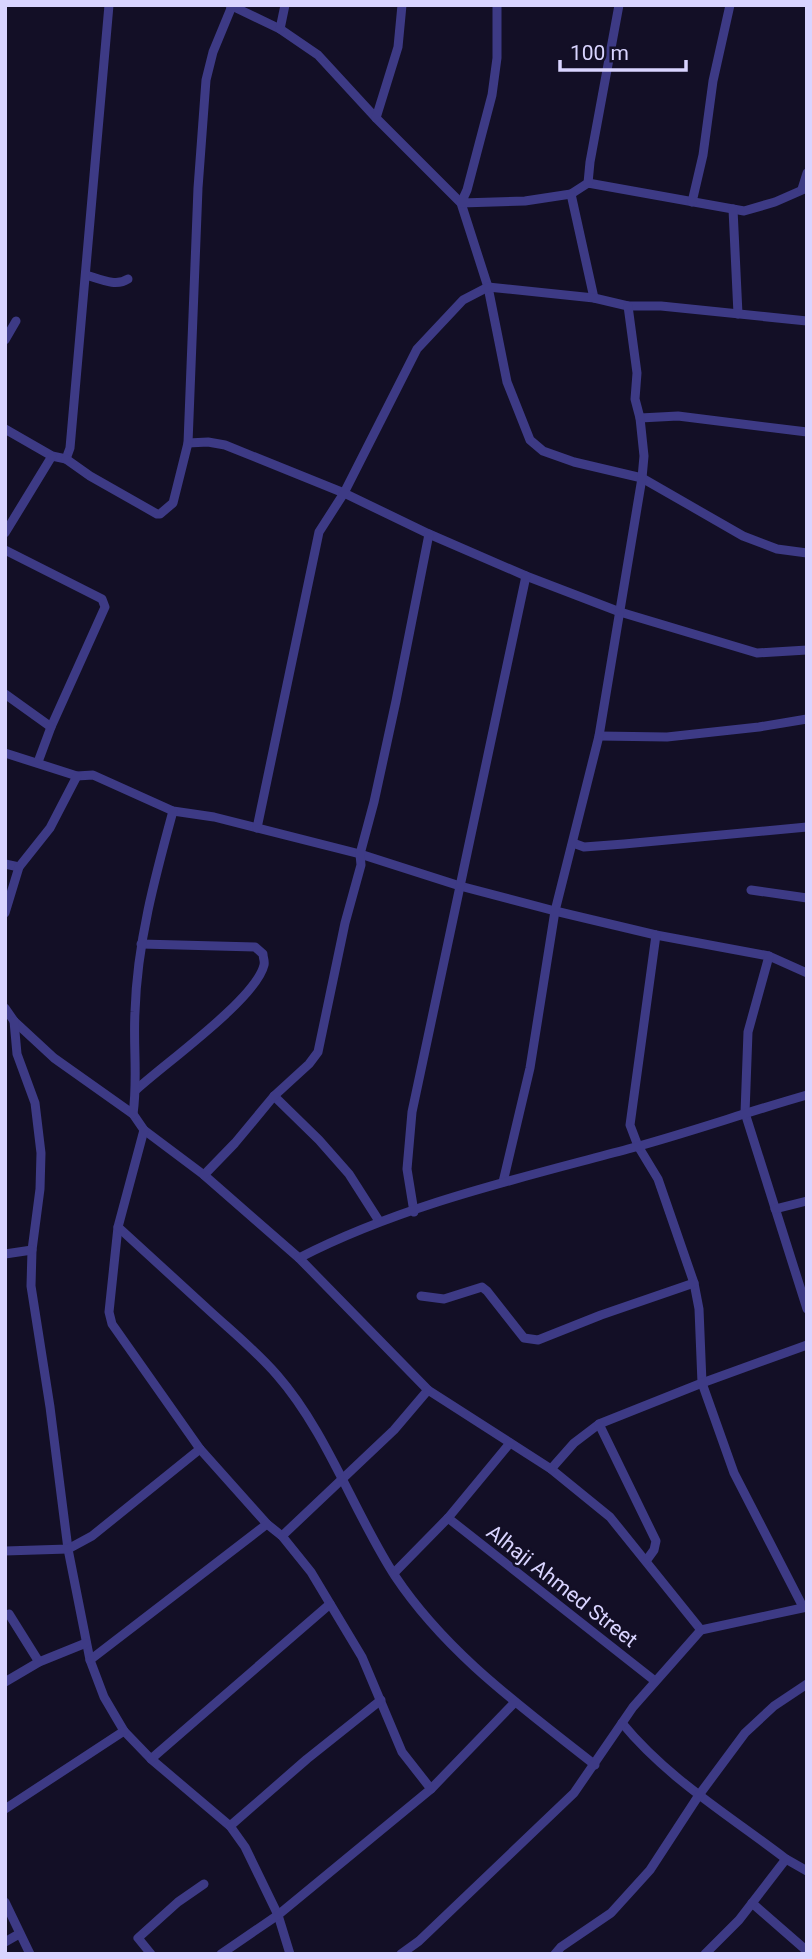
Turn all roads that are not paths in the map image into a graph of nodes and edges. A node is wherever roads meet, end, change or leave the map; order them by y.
1 (109, 5) edge
2 (285, 5) edge
3 (402, 5) edge
4 (498, 5) edge
5 (619, 5) edge
6 (730, 5) edge
7 (231, 6) edge
8 (280, 29) junction
9 (376, 118) junction
10 (807, 173) edge
11 (588, 183) junction
12 (805, 188) edge
13 (571, 194) junction
14 (692, 202) junction
15 (461, 203) junction
16 (733, 209) junction
17 (86, 275) junction
18 (128, 279) dead end
19 (488, 287) junction
20 (594, 298) junction
21 (628, 306) junction
22 (738, 314) junction
23 (16, 321) dead end
24 (807, 321) edge
25 (5, 340) edge
26 (640, 418) junction
27 (5, 429) edge
28 (807, 432) edge
29 (188, 443) junction
30 (52, 456) junction
31 (66, 459) junction
32 (642, 478) junction
33 (344, 493) junction
34 (5, 533) edge
35 (429, 534) junction
36 (5, 550) edge
37 (807, 553) edge
38 (526, 576) junction
39 (620, 612) junction
40 (807, 650) edge
41 (5, 694) edge
42 (807, 719) edge
43 (51, 727) junction
44 (599, 736) junction
45 (5, 753) edge
46 (38, 762) junction
47 (76, 776) junction
48 (173, 811) junction
49 (807, 827) edge
50 (257, 828) junction
51 (573, 843) junction
52 (360, 854) junction
53 (5, 864) edge
54 (19, 867) junction
55 (460, 886) junction
56 (751, 890) dead end
57 (807, 898) edge
58 (555, 911) junction
59 (5, 912) edge
60 (656, 935) junction
61 (141, 944) junction
62 (769, 956) junction
63 (807, 973) edge
64 (5, 1008) edge
65 (15, 1020) junction
66 (136, 1090) junction
67 (807, 1095) edge
68 (274, 1096) junction
69 (745, 1112) junction
70 (133, 1114) junction
71 (144, 1130) junction
72 (638, 1146) junction
73 (204, 1175) junction
74 (503, 1182) junction
75 (807, 1202) edge
76 (775, 1209) junction
77 (414, 1212) junction
78 (379, 1221) junction
79 (118, 1227) junction
80 (32, 1250) junction
81 (5, 1254) edge
82 (299, 1258) junction
83 (694, 1283) junction
84 (421, 1296) dead end
85 (807, 1308) edge
86 (806, 1347) edge
87 (702, 1382) junction
88 (428, 1390) junction
89 (599, 1424) junction
90 (510, 1443) junction
91 (200, 1449) junction
92 (551, 1469) junction
93 (342, 1480) junction
94 (448, 1518) junction
95 (267, 1524) junction
96 (282, 1536) junction
97 (68, 1549) junction
98 (5, 1550) edge
99 (646, 1561) junction
100 (394, 1573) junction
101 (331, 1604) junction
102 (805, 1607) edge
103 (9, 1614) dead end
104 (701, 1630) junction
105 (86, 1643) junction
106 (90, 1660) junction
107 (38, 1662) junction
108 (655, 1681) junction
109 (5, 1682) edge
110 (807, 1684) edge
111 (381, 1700) junction
112 (516, 1702) junction
113 (622, 1723) junction
114 (124, 1731) junction
115 (150, 1759) junction
116 (595, 1765) junction
117 (431, 1789) junction
118 (699, 1795) junction
119 (5, 1809) edge
120 (230, 1826) junction
121 (786, 1859) junction
122 (807, 1871) edge
123 (204, 1884) dead end
124 (5, 1902) edge
125 (752, 1903) junction
126 (278, 1914) junction
127 (19, 1934) junction
128 (5, 1942) edge
129 (807, 1951) edge
130 (30, 1954) edge
131 (151, 1954) edge
132 (221, 1954) edge
133 (290, 1954) edge
134 (401, 1954) edge
135 (555, 1954) edge
136 (705, 1954) edge

1 - 17 street
2 - 8 street
3 - 9 street
4 - 15 street
5 - 11 street
6 - 14 street
7 - 8 street
7 - 29 street
8 - 9 street
9 - 15 street
10 - 12 street
11 - 13 street
11 - 14 street
12 - 16 street
13 - 15 street
13 - 20 street
14 - 16 street
15 - 19 street
16 - 22 street
17 - 18 street
17 - 31 street
19 - 20 street
19 - 32 street
19 - 33 street
20 - 21 street
21 - 22 street
21 - 26 street
22 - 24 street
23 - 25 street
26 - 28 street
26 - 32 street
27 - 30 street
29 - 31 street
29 - 33 street
30 - 31 street
30 - 34 street
32 - 37 street
32 - 39 street
33 - 35 street
33 - 50 street
35 - 38 street
35 - 52 street
36 - 43 street
38 - 39 street
38 - 55 street
39 - 40 street
39 - 44 street
41 - 43 street
42 - 44 street
43 - 46 street
44 - 51 street
45 - 46 street
46 - 47 street
47 - 48 street
47 - 54 street
48 - 50 street
48 - 61 street
49 - 51 street
50 - 52 street
51 - 58 street
52 - 55 street
52 - 68 street
53 - 54 street
54 - 59 street
55 - 58 street
55 - 77 street
56 - 57 street
58 - 60 street
58 - 74 street
60 - 62 street
60 - 72 street
61 - 66 street
61 - 66 street
62 - 63 street
62 - 69 street
64 - 65 street
65 - 70 street
65 - 80 street
66 - 70 street
67 - 69 street
68 - 73 street
68 - 78 street
69 - 72 street
69 - 76 street
70 - 71 street
71 - 73 street
71 - 79 street
72 - 74 street
72 - 83 street
73 - 82 street
74 - 77 street
75 - 76 street
76 - 85 street
77 - 78 street
78 - 82 street
79 - 91 street
79 - 93 street
80 - 81 street
80 - 97 street
82 - 88 street
83 - 84 street
83 - 87 street
86 - 87 street
87 - 89 street
87 - 102 street
88 - 90 street
88 - 93 street
89 - 92 street
89 - 99 street
90 - 92 street
90 - 94 street
91 - 95 street
91 - 97 street
92 - 99 street
93 - 96 street
93 - 100 street
94 - 100 street
94 - 108 street, Alhaji Ahmed Street
95 - 96 street
95 - 106 street
96 - 101 street
97 - 98 street
97 - 105 street
99 - 104 street
100 - 112 street
101 - 111 street
101 - 115 street
102 - 104 street
103 - 107 street
104 - 108 street
105 - 106 street
105 - 107 street
106 - 114 street
107 - 109 street
108 - 113 street
110 - 118 street
111 - 117 street
111 - 120 street
112 - 116 street
112 - 117 street
113 - 116 street
113 - 118 street
114 - 115 street
114 - 119 street
115 - 120 street
116 - 134 street
117 - 126 street
118 - 121 street
118 - 135 street
120 - 126 street
121 - 122 street
121 - 125 street
123 - 131 street
124 - 127 street
125 - 129 street
125 - 136 street
126 - 132 street
126 - 133 street
127 - 128 street
127 - 130 street

